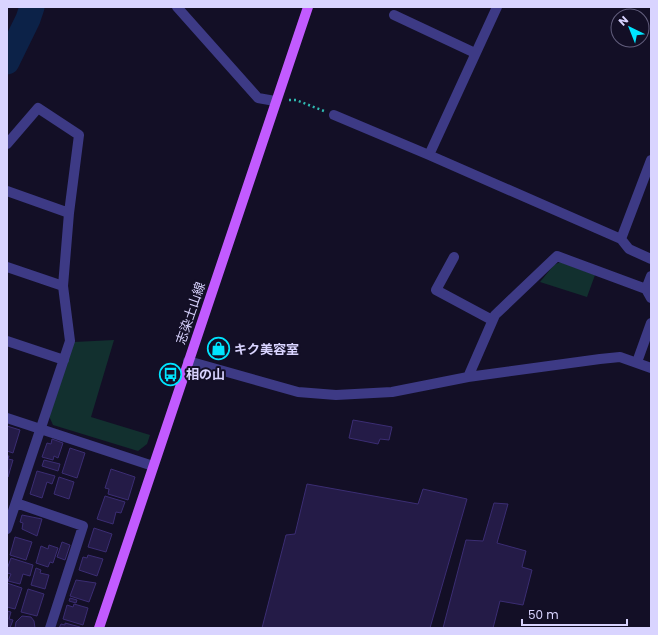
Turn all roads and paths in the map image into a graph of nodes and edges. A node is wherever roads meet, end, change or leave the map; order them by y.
1 (177, 7) edge
2 (308, 7) edge
3 (497, 7) edge
4 (394, 15) dead end
5 (475, 53) junction
6 (274, 102) junction
7 (334, 115) joint
8 (7, 144) edge
9 (429, 155) junction
10 (651, 160) edge
11 (7, 191) edge
12 (69, 213) junction
13 (621, 239) junction
14 (454, 257) dead end
15 (651, 259) edge
16 (7, 267) edge
17 (651, 276) edge
18 (63, 286) junction
19 (649, 293) edge
20 (492, 320) junction
21 (651, 323) edge
22 (7, 340) edge
23 (64, 360) junction
24 (188, 361) junction
25 (637, 362) junction
26 (651, 368) edge
27 (468, 377) junction
28 (7, 418) edge
29 (40, 430) junction
30 (153, 466) junction
31 (16, 503) junction
32 (7, 529) edge
33 (50, 628) edge
34 (99, 628) edge

1 - 6 street
2 - 6 main road, 志染土山線
3 - 5 street
4 - 5 street
5 - 9 street
6 - 7 path
6 - 24 main road, 志染土山線
7 - 9 street
8 - 12 street
9 - 13 street
10 - 13 street
11 - 12 street
12 - 18 street
13 - 15 street
14 - 20 street
16 - 18 street
17 - 19 street
18 - 23 street
19 - 20 street
20 - 27 street
21 - 25 street
22 - 23 street
23 - 29 street
24 - 27 street
24 - 30 main road, 志染土山線
25 - 26 street
25 - 27 street
28 - 29 street
29 - 30 street
29 - 31 street
30 - 34 main road, 志染土山線
31 - 32 street
31 - 33 street

